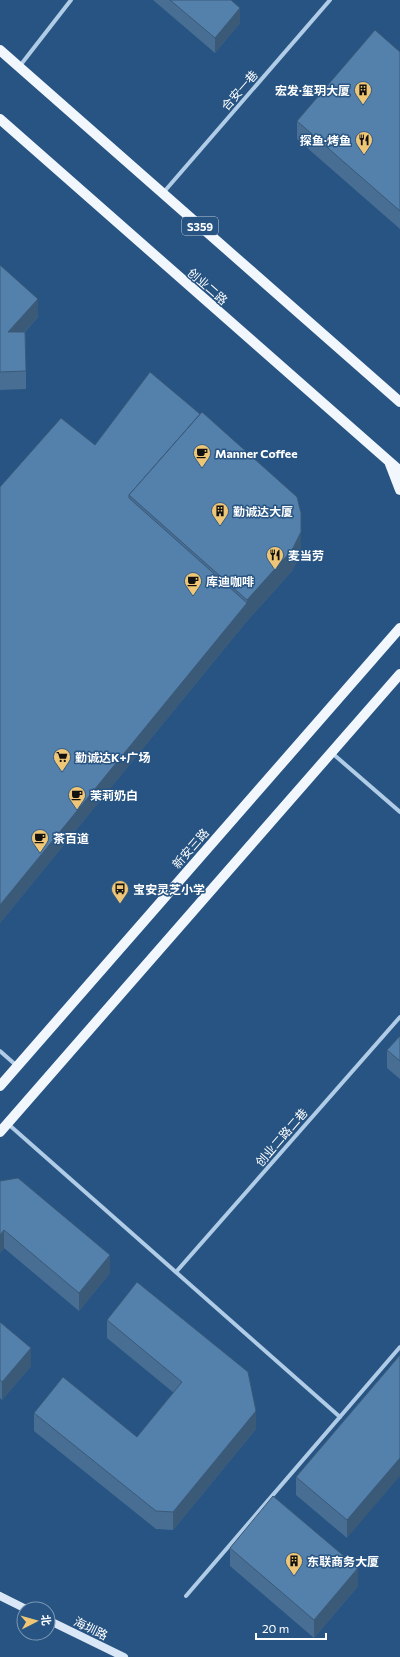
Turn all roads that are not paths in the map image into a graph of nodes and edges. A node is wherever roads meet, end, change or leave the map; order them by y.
1 (72, 0) edge
2 (330, 0) edge
3 (0, 50) edge
4 (19, 67) junction
5 (0, 119) edge
6 (162, 193) junction
7 (400, 402) edge
8 (390, 462) junction
9 (400, 471) edge
10 (400, 490) edge
11 (399, 628) edge
12 (400, 674) edge
13 (332, 753) junction
14 (400, 812) edge
15 (400, 1016) edge
16 (0, 1051) edge
17 (17, 1066) junction
18 (0, 1086) edge
19 (7, 1124) junction
20 (0, 1132) edge
21 (176, 1272) junction
22 (400, 1347) edge
23 (340, 1417) junction
24 (0, 1596) edge
25 (186, 1596) dead end
26 (16, 1604) edge
27 (56, 1624) edge
28 (124, 1657) edge

1 - 4 street
2 - 6 street, 合安一巷
3 - 4 main road, S359
4 - 6 main road, S359
5 - 8 main road, 创业二路
6 - 7 main road, S359
8 - 9 main road, 创业二路
8 - 10 main road
11 - 17 main road, 新安三路
12 - 13 main road
13 - 14 street
13 - 19 main road
15 - 21 street, 创业二路二巷
16 - 17 street
17 - 18 main road, 新安三路
19 - 20 main road
19 - 21 street
21 - 23 street
22 - 23 street
23 - 25 street
24 - 26 street
27 - 28 street, 海圳路

